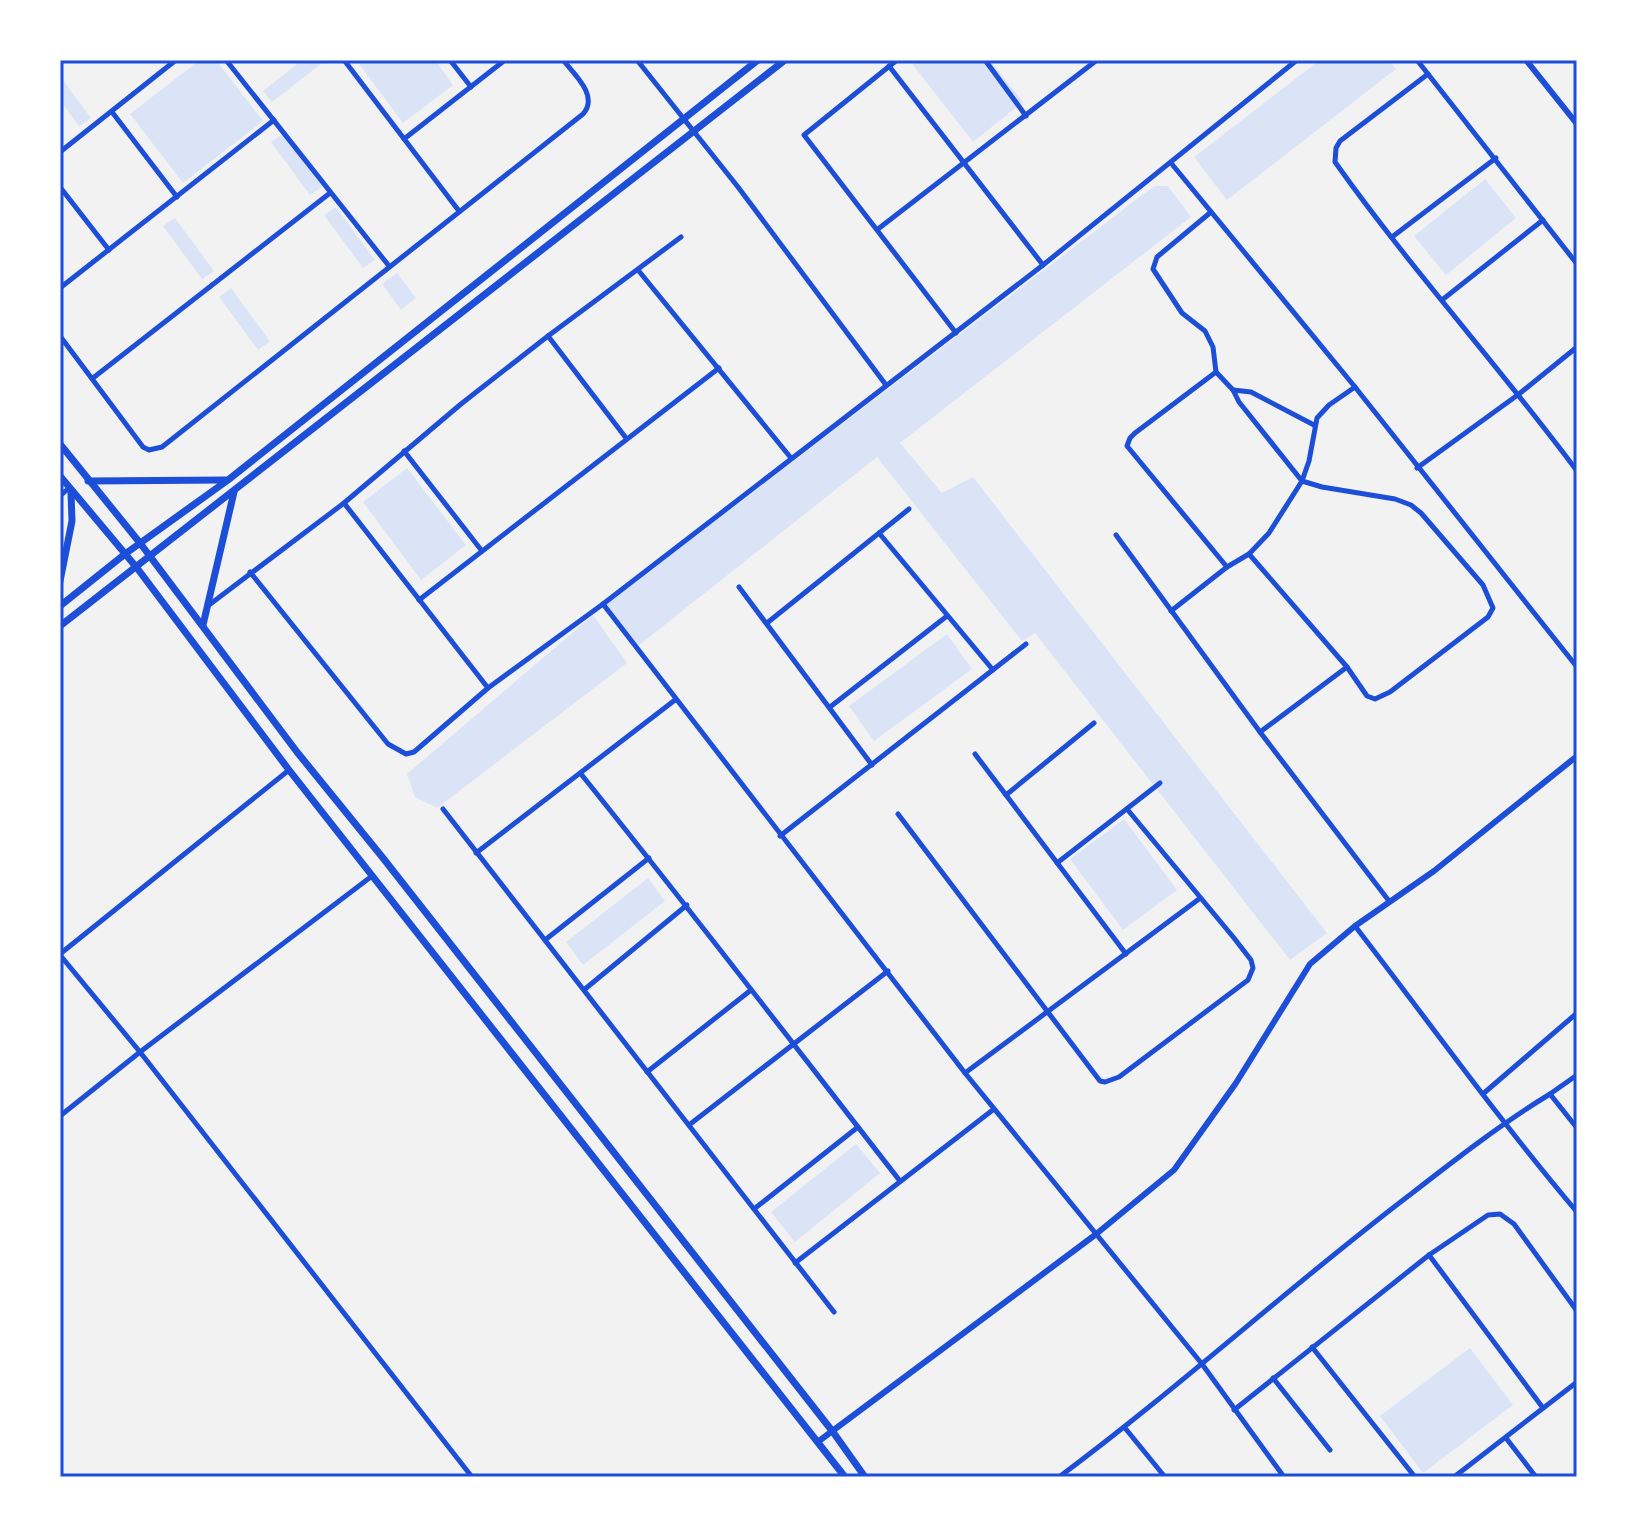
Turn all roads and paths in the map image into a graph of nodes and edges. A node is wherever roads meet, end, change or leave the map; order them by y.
1 (176, 60) edge
2 (226, 60) edge
3 (344, 60) edge
4 (450, 60) edge
5 (505, 60) edge
6 (563, 60) edge
7 (637, 60) edge
8 (758, 60) edge
9 (785, 60) edge
10 (897, 60) edge
11 (985, 60) edge
12 (1097, 60) edge
13 (1297, 60) edge
14 (1417, 60) edge
15 (1526, 60) edge
16 (889, 66) junction
17 (1428, 74) junction
18 (471, 87) junction
19 (112, 112) junction
20 (1026, 116) junction
21 (683, 118) junction
22 (274, 120) junction
23 (1577, 124) edge
24 (694, 130) junction
25 (404, 139) junction
26 (60, 152) edge
27 (1496, 158) junction
28 (1171, 163) junction
29 (965, 164) junction
30 (60, 187) edge
31 (330, 193) junction
32 (177, 197) junction
33 (459, 211) junction
34 (1211, 212) junction
35 (1543, 220) junction
36 (878, 229) junction
37 (681, 237) dead end
38 (1392, 237) junction
39 (109, 250) junction
40 (1577, 264) edge
41 (1043, 265) junction
42 (389, 266) junction
43 (638, 270) junction
44 (60, 288) edge
45 (1442, 300) junction
46 (956, 333) junction
47 (60, 336) edge
48 (548, 336) junction
49 (1577, 347) edge
50 (719, 368) junction
51 (1216, 372) junction
52 (93, 378) junction
53 (886, 385) junction
54 (1355, 387) junction
55 (1233, 390) junction
56 (1519, 394) junction
57 (1314, 425) junction
58 (626, 438) junction
59 (60, 444) edge
60 (404, 451) junction
61 (791, 459) junction
62 (1417, 468) junction
63 (1577, 471) edge
64 (60, 476) edge
65 (228, 480) junction
66 (88, 481) junction
67 (1302, 481) junction
68 (70, 489) junction
69 (234, 492) junction
70 (60, 496) edge
71 (344, 503) junction
72 (909, 509) dead end
73 (879, 533) junction
74 (1116, 535) dead end
75 (140, 543) junction
76 (482, 551) junction
77 (125, 554) junction
78 (1249, 554) junction
79 (150, 557) junction
80 (1227, 567) junction
81 (137, 568) junction
82 (250, 572) junction
83 (60, 581) edge
84 (739, 587) dead end
85 (419, 600) junction
86 (603, 604) junction
87 (60, 606) edge
88 (207, 607) junction
89 (1171, 611) junction
90 (947, 616) junction
91 (767, 623) junction
92 (203, 625) junction
93 (60, 626) edge
94 (1026, 644) dead end
95 (1347, 667) junction
96 (1577, 667) edge
97 (993, 670) junction
98 (488, 688) junction
99 (675, 700) junction
100 (830, 707) junction
101 (1094, 723) dead end
102 (1260, 732) junction
103 (975, 754) dead end
104 (1577, 756) edge
105 (872, 765) junction
106 (289, 770) junction
107 (581, 774) junction
108 (1160, 783) dead end
109 (1006, 795) junction
110 (443, 809) dead end
111 (1127, 809) junction
112 (898, 814) dead end
113 (780, 836) junction
114 (476, 853) junction
115 (649, 858) junction
116 (1057, 863) junction
117 (373, 876) junction
118 (1199, 899) junction
119 (1389, 901) junction
120 (687, 905) junction
121 (1355, 926) junction
122 (545, 940) junction
123 (1126, 954) junction
124 (60, 955) edge
125 (888, 971) junction
126 (585, 989) junction
127 (751, 990) junction
128 (1049, 1012) junction
129 (1577, 1013) edge
130 (794, 1046) junction
131 (140, 1052) junction
132 (647, 1072) junction
133 (965, 1073) junction
134 (1577, 1075) edge
135 (1484, 1093) junction
136 (1550, 1094) junction
137 (994, 1109) junction
138 (60, 1116) edge
139 (1503, 1123) junction
140 (689, 1125) junction
141 (858, 1127) junction
142 (1577, 1128) edge
143 (900, 1181) junction
144 (754, 1209) junction
145 (1577, 1212) edge
146 (1095, 1235) junction
147 (1429, 1255) junction
148 (795, 1263) junction
149 (1577, 1311) edge
150 (834, 1312) dead end
151 (1312, 1347) junction
152 (1202, 1364) junction
153 (1273, 1378) junction
154 (1577, 1382) edge
155 (1543, 1408) junction
156 (1234, 1410) junction
157 (1125, 1428) junction
158 (833, 1432) junction
159 (1506, 1438) junction
160 (819, 1441) junction
161 (1330, 1450) dead end
162 (472, 1477) edge
163 (845, 1477) edge
164 (865, 1477) edge
165 (1059, 1477) edge
166 (1165, 1477) edge
167 (1284, 1477) edge
168 (1415, 1477) edge
169 (1454, 1477) edge
170 (1536, 1477) edge

1 - 19 street
2 - 22 street
3 - 25 street
4 - 18 street
5 - 18 street
6 - 33 street
7 - 21 street
8 - 21 main road
9 - 24 main road
10 - 16 street
11 - 20 street
12 - 20 street
13 - 28 street
14 - 17 street
15 - 23 street
16 - 29 street
16 - 36 street
17 - 27 street
17 - 38 street
18 - 25 street
19 - 26 street
19 - 32 street
20 - 29 street
21 - 24 street
21 - 65 main road
22 - 31 street
22 - 32 street
24 - 53 street
24 - 69 main road
25 - 33 street
27 - 35 street
27 - 38 street
28 - 34 street
28 - 41 street
29 - 36 street
29 - 41 street
30 - 39 street
31 - 42 street
31 - 52 street
32 - 39 street
33 - 42 street
34 - 51 street
34 - 54 street
35 - 40 street
35 - 45 street
36 - 46 street
37 - 43 street
38 - 45 street
39 - 44 street
41 - 46 street
42 - 52 street
43 - 48 street
43 - 50 street
45 - 56 street
46 - 53 street
47 - 52 street
48 - 58 street
48 - 60 street
49 - 56 street
50 - 58 street
50 - 61 street
51 - 55 street
51 - 80 street
53 - 61 street
54 - 57 street
54 - 62 street
55 - 57 street
55 - 67 street
56 - 62 street
56 - 63 street
57 - 67 street
58 - 76 street
59 - 66 main road
60 - 71 street
60 - 76 street
61 - 86 street
62 - 96 street
64 - 68 main road
65 - 66 main road
65 - 75 main road
66 - 75 main road
67 - 78 street
67 - 95 street
68 - 70 street
68 - 77 main road
68 - 83 main road
69 - 79 main road
69 - 88 main road
71 - 82 street
71 - 85 street
72 - 73 street
73 - 90 street
73 - 91 street
74 - 89 street
75 - 77 main road
75 - 79 main road
76 - 85 street
77 - 81 main road
77 - 87 main road
78 - 80 street
78 - 95 street
79 - 81 main road
79 - 92 main road
80 - 89 street
81 - 93 main road
81 - 106 main road
82 - 88 street
82 - 98 street
84 - 91 street
85 - 98 street
86 - 98 street
86 - 99 street
88 - 92 main road
89 - 102 street
90 - 97 street
90 - 100 street
91 - 100 street
92 - 158 main road
94 - 97 street
95 - 102 street
97 - 105 street
99 - 107 street
99 - 113 street
100 - 105 street
101 - 109 street
102 - 119 street
103 - 109 street
104 - 119 street
105 - 113 street
106 - 117 main road
106 - 124 street
107 - 114 street
107 - 115 street
108 - 111 street
109 - 116 street
110 - 114 street
111 - 116 street
111 - 118 street
112 - 128 street
113 - 125 street
114 - 122 street
115 - 120 street
115 - 122 street
116 - 123 street
117 - 131 street
117 - 160 main road
118 - 123 street
118 - 128 street
119 - 121 street
120 - 126 street
120 - 127 street
121 - 135 street
121 - 146 street
122 - 126 street
123 - 128 street
124 - 131 street
125 - 130 street
125 - 133 street
126 - 132 street
127 - 130 street
127 - 132 street
128 - 133 street
129 - 135 street
130 - 140 street
130 - 141 street
131 - 138 street
131 - 162 street
132 - 140 street
133 - 137 street
134 - 136 street
135 - 139 street
136 - 139 street
136 - 142 street
137 - 143 street
137 - 146 street
139 - 145 street
139 - 152 street
140 - 144 street
141 - 143 street
141 - 144 street
143 - 148 street
144 - 148 street
146 - 152 street
146 - 158 street
147 - 149 street
147 - 151 street
147 - 155 street
148 - 150 street
151 - 153 street
151 - 168 street
152 - 156 street
152 - 157 street
153 - 156 street
153 - 161 street
154 - 155 street
155 - 159 street
156 - 167 street
157 - 165 street
157 - 166 street
158 - 160 street
158 - 164 main road
159 - 169 street
159 - 170 street
160 - 163 main road

